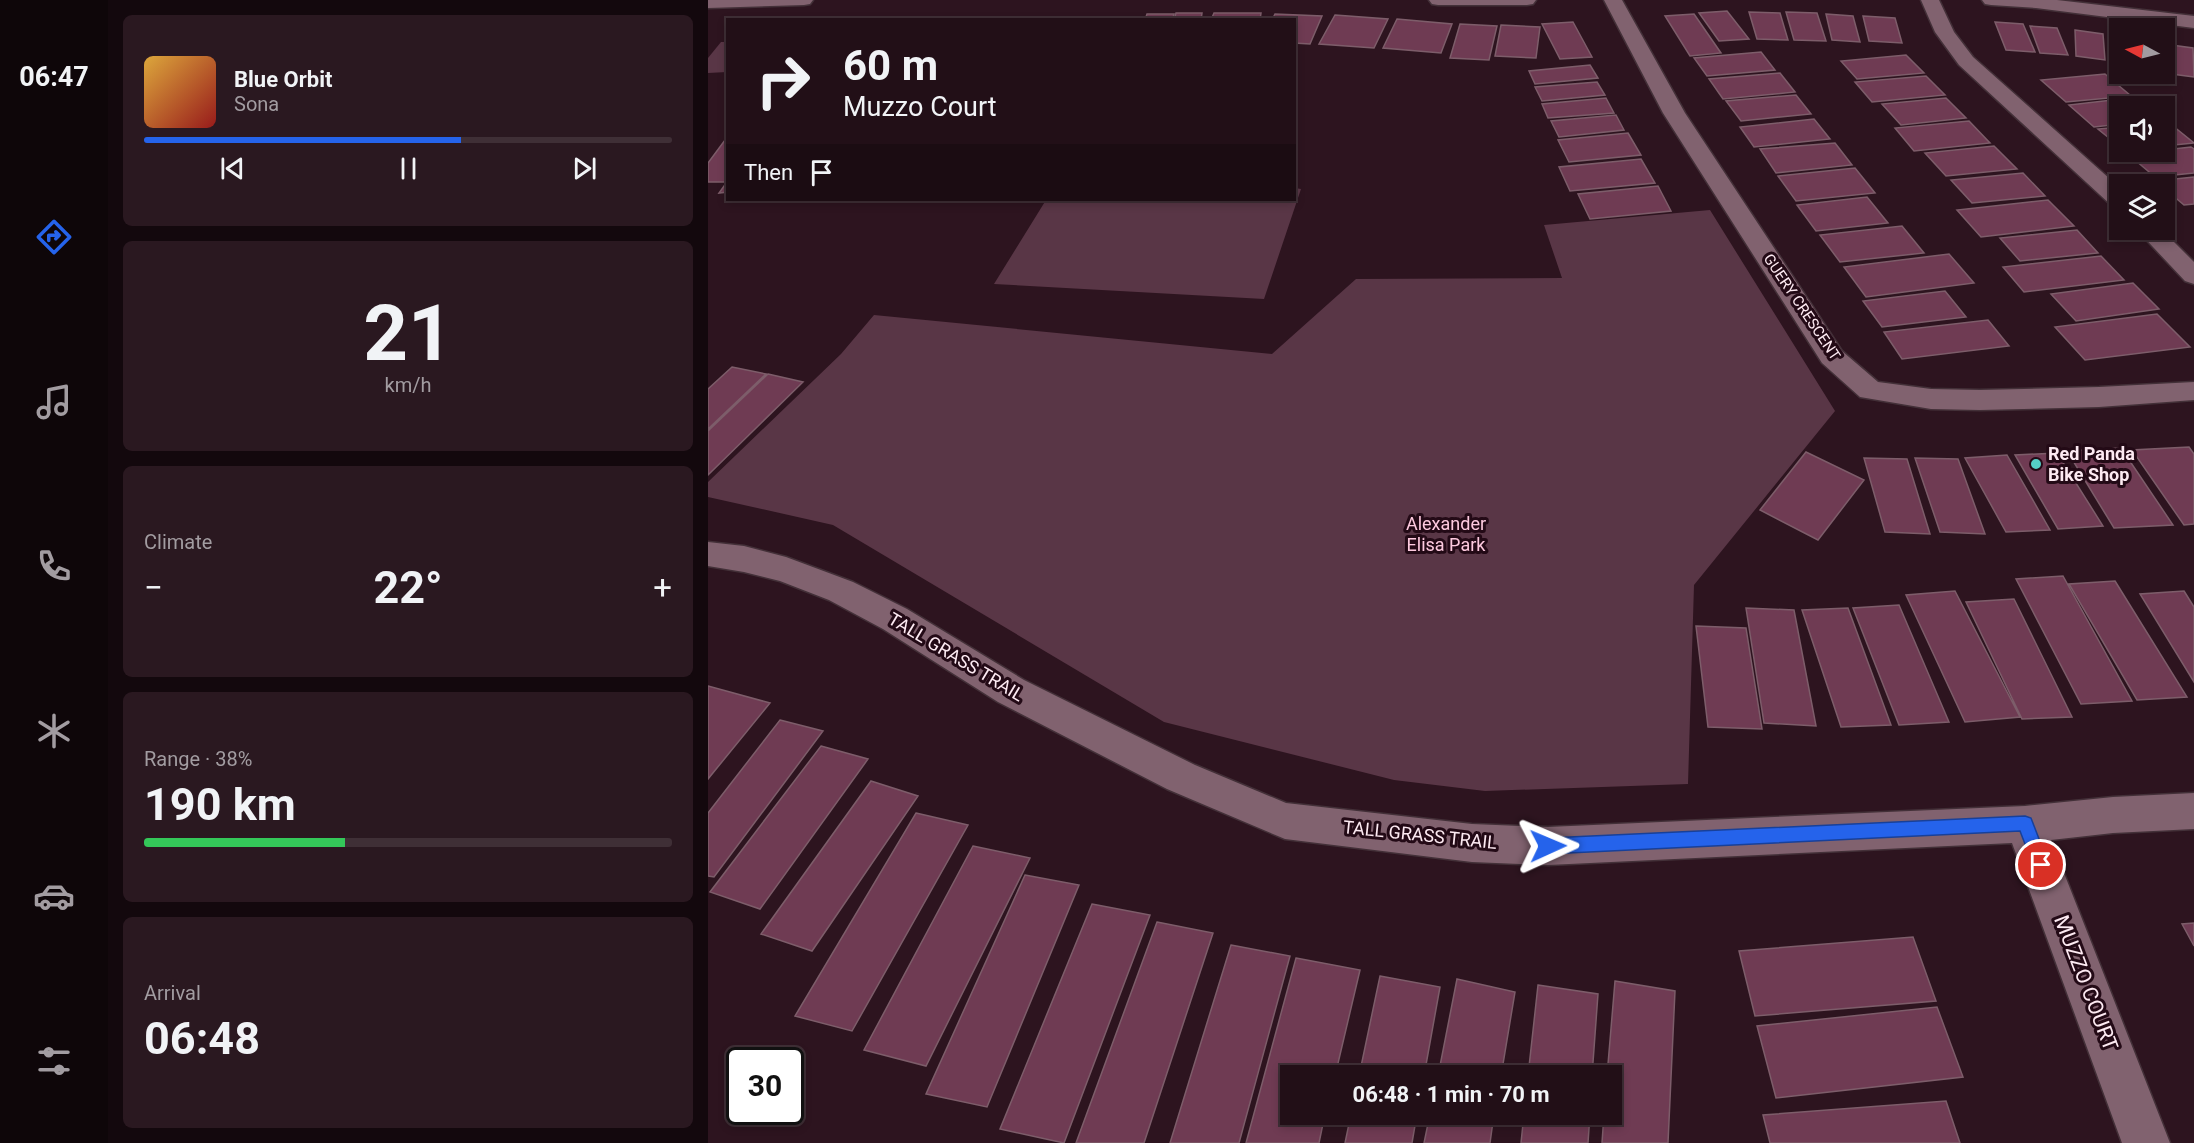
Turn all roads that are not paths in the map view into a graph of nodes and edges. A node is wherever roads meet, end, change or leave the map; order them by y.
1 (804, 0) edge
2 (1438, 0) edge
3 (1527, 0) edge
4 (1613, 0) edge
5 (1930, 0) edge
6 (1991, 0) edge
7 (708, 3) edge
8 (2194, 22) edge
9 (2109, 191) edge
10 (2159, 240) edge
11 (2194, 276) edge
12 (2194, 391) edge
13 (710, 558) edge
14 (2194, 811) edge
15 (2025, 824) junction
16 (2146, 1143) edge

1 - 7 street
2 - 3 street
4 - 12 street, GUERY CRESCENT
5 - 9 street
6 - 8 street
10 - 11 street
13 - 15 street, TALL GRASS TRAIL
14 - 15 street, TALL GRASS TRAIL
15 - 16 street, MUZZO COURT

